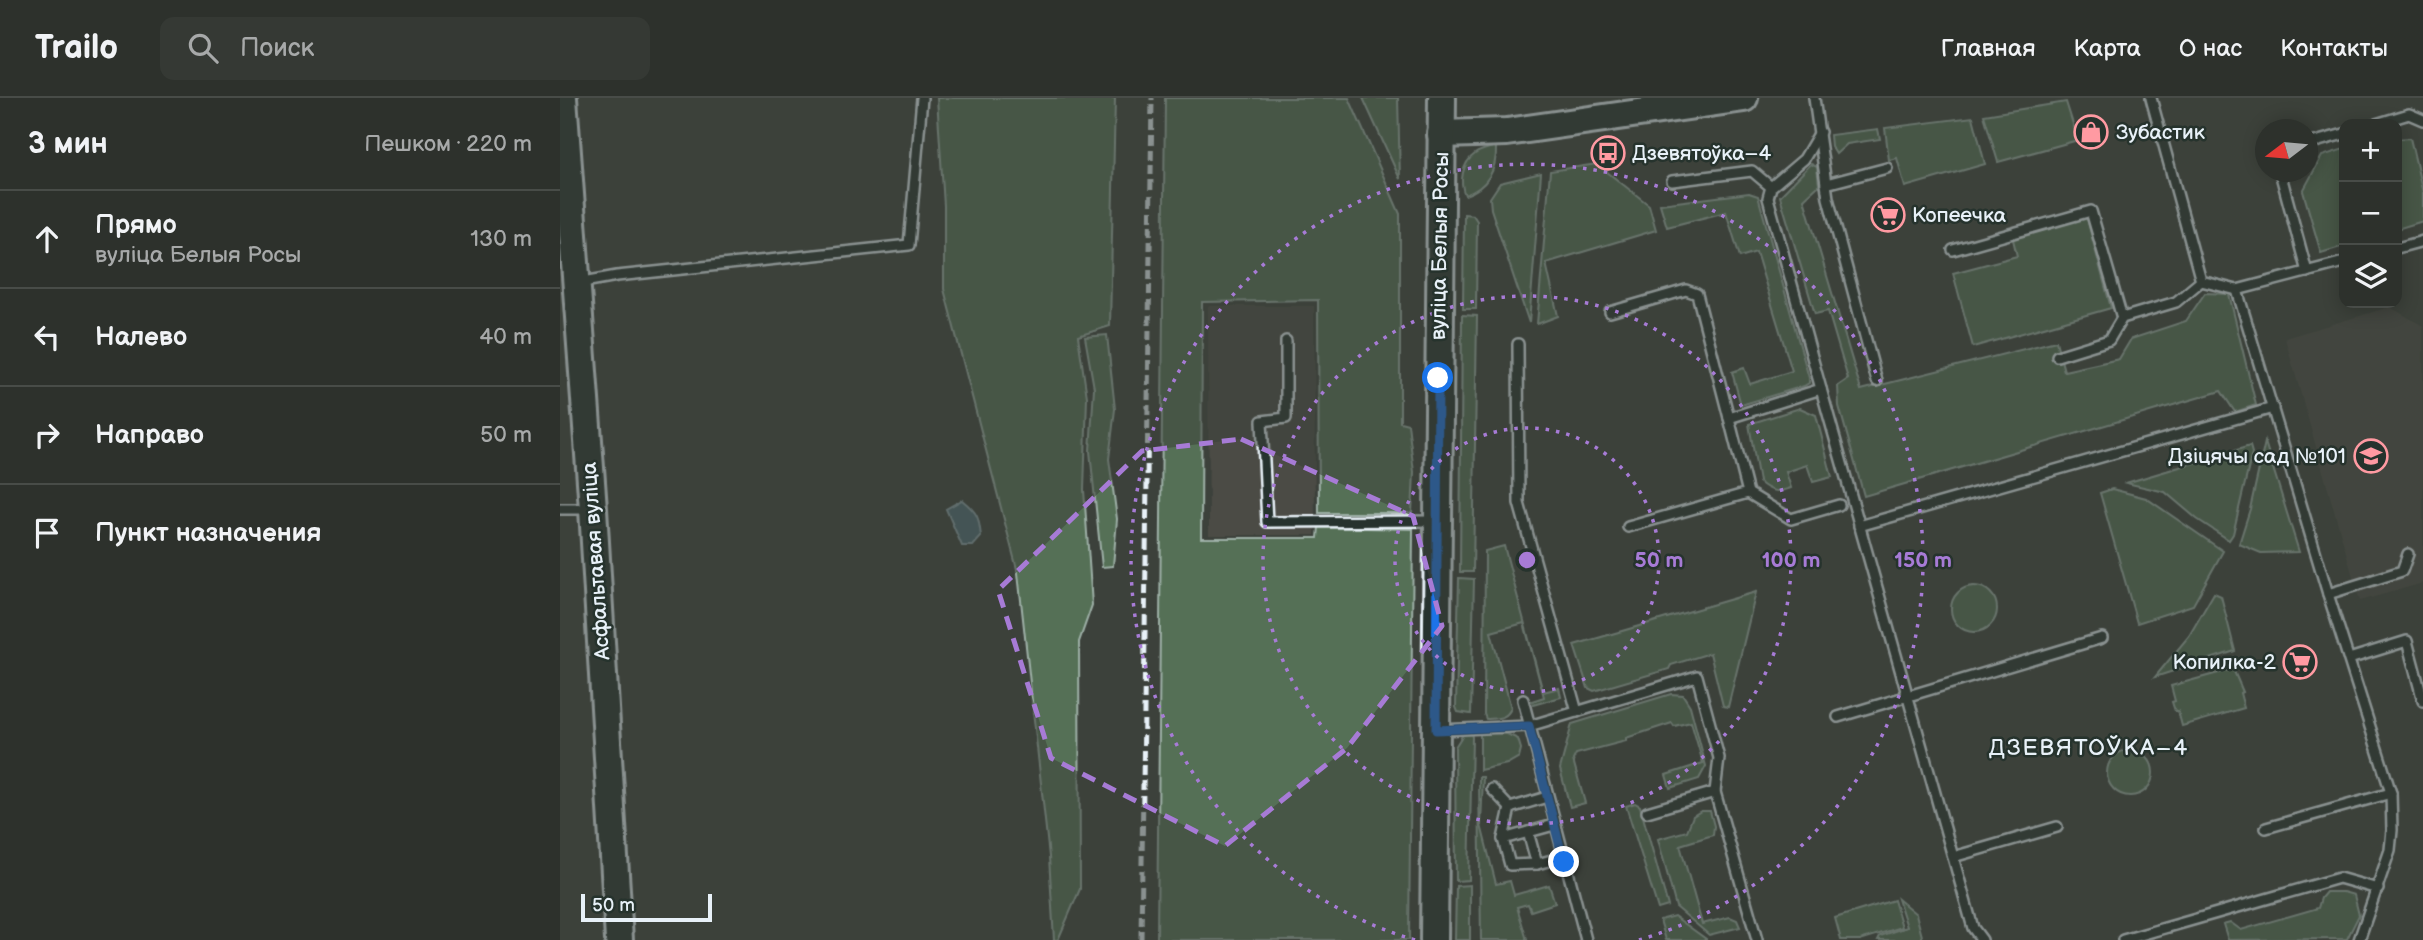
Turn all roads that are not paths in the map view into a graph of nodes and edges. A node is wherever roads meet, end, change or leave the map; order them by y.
1 (563, 98) edge
2 (922, 98) edge
3 (1442, 98) edge
4 (1744, 98) edge
5 (1814, 98) edge
6 (2151, 98) edge
7 (2392, 119) edge
8 (2423, 120) edge
9 (1820, 132) junction
10 (1441, 134) junction
11 (2339, 136) edge
12 (2318, 142) edge
13 (1887, 168) dead end
14 (1672, 181) dead end
15 (2283, 182) edge
16 (1826, 184) junction
17 (1771, 187) junction
18 (2423, 241) edge
19 (2402, 247) edge
20 (1953, 250) dead end
21 (2339, 263) edge
22 (2306, 272) junction
23 (2200, 281) junction
24 (577, 284) junction
25 (2237, 290) junction
26 (1610, 312) dead end
27 (2122, 318) junction
28 (1286, 341) dead end
29 (1518, 344) dead end
30 (2057, 356) dead end
31 (1877, 382) dead end
32 (1821, 389) junction
33 (2273, 408) junction
34 (1729, 418) junction
35 (1748, 493) junction
36 (1839, 505) dead end
37 (560, 509) edge
38 (593, 509) junction
39 (1437, 521) junction
40 (1859, 526) junction
41 (1628, 527) dead end
42 (2408, 554) dead end
43 (2328, 594) junction
44 (2102, 638) dead end
45 (2349, 659) junction
46 (1907, 695) junction
47 (1522, 701) dead end
48 (2423, 701) edge
49 (1577, 712) junction
50 (1838, 717) dead end
51 (1529, 726) junction
52 (1436, 730) junction
53 (1492, 789) dead end
54 (1715, 792) junction
55 (2390, 793) junction
56 (1546, 797) junction
57 (1510, 808) junction
58 (1647, 812) dead end
59 (1554, 825) junction
60 (2057, 827) dead end
61 (2266, 828) dead end
62 (1528, 832) junction
63 (1503, 839) junction
64 (1563, 857) junction
65 (1953, 857) junction
66 (1537, 864) junction
67 (2378, 889) junction
68 (619, 940) edge
69 (1434, 940) edge
70 (1586, 940) edge
71 (1758, 940) edge
72 (1982, 940) edge
73 (2123, 940) edge
74 (2359, 940) edge

1 - 24 street, Асфальтавая вуліца
2 - 24 lane
3 - 10 street, вуліца Белыя Росы
4 - 10 street
5 - 9 lane
6 - 23 lane
7 - 8 lane
9 - 16 lane
9 - 17 lane
10 - 39 street, вуліца Белыя Росы
11 - 12 lane
13 - 16 lane
14 - 17 lane
15 - 22 lane
16 - 31 lane
17 - 32 lane
18 - 19 lane
20 - 27 lane
21 - 22 lane
22 - 25 lane
23 - 25 lane
23 - 27 lane
24 - 38 street, Асфальтавая вуліца
25 - 33 lane
26 - 34 lane
27 - 30 lane
28 - 39 lane
29 - 49 lane
32 - 34 lane
32 - 40 lane
33 - 40 lane
33 - 43 lane
34 - 35 lane
35 - 36 lane
35 - 41 lane
37 - 38 lane
38 - 68 street, Асфальтавая вуліца
39 - 52 street, вуліца Белыя Росы
40 - 46 lane
42 - 43 lane
43 - 45 lane
44 - 46 lane
45 - 48 lane
45 - 55 lane
46 - 50 lane
46 - 65 lane
47 - 51 lane
49 - 51 lane
49 - 54 lane
51 - 52 lane
51 - 56 lane
52 - 69 street, вуліца Белыя Росы
53 - 57 lane
54 - 58 lane
54 - 71 lane
55 - 61 lane
55 - 67 lane
56 - 57 lane
56 - 59 lane
57 - 63 lane
59 - 62 lane
59 - 64 lane
60 - 65 lane
62 - 63 lane
62 - 66 lane
63 - 66 lane
64 - 66 lane
64 - 70 lane
65 - 72 lane
67 - 73 lane
67 - 74 lane

